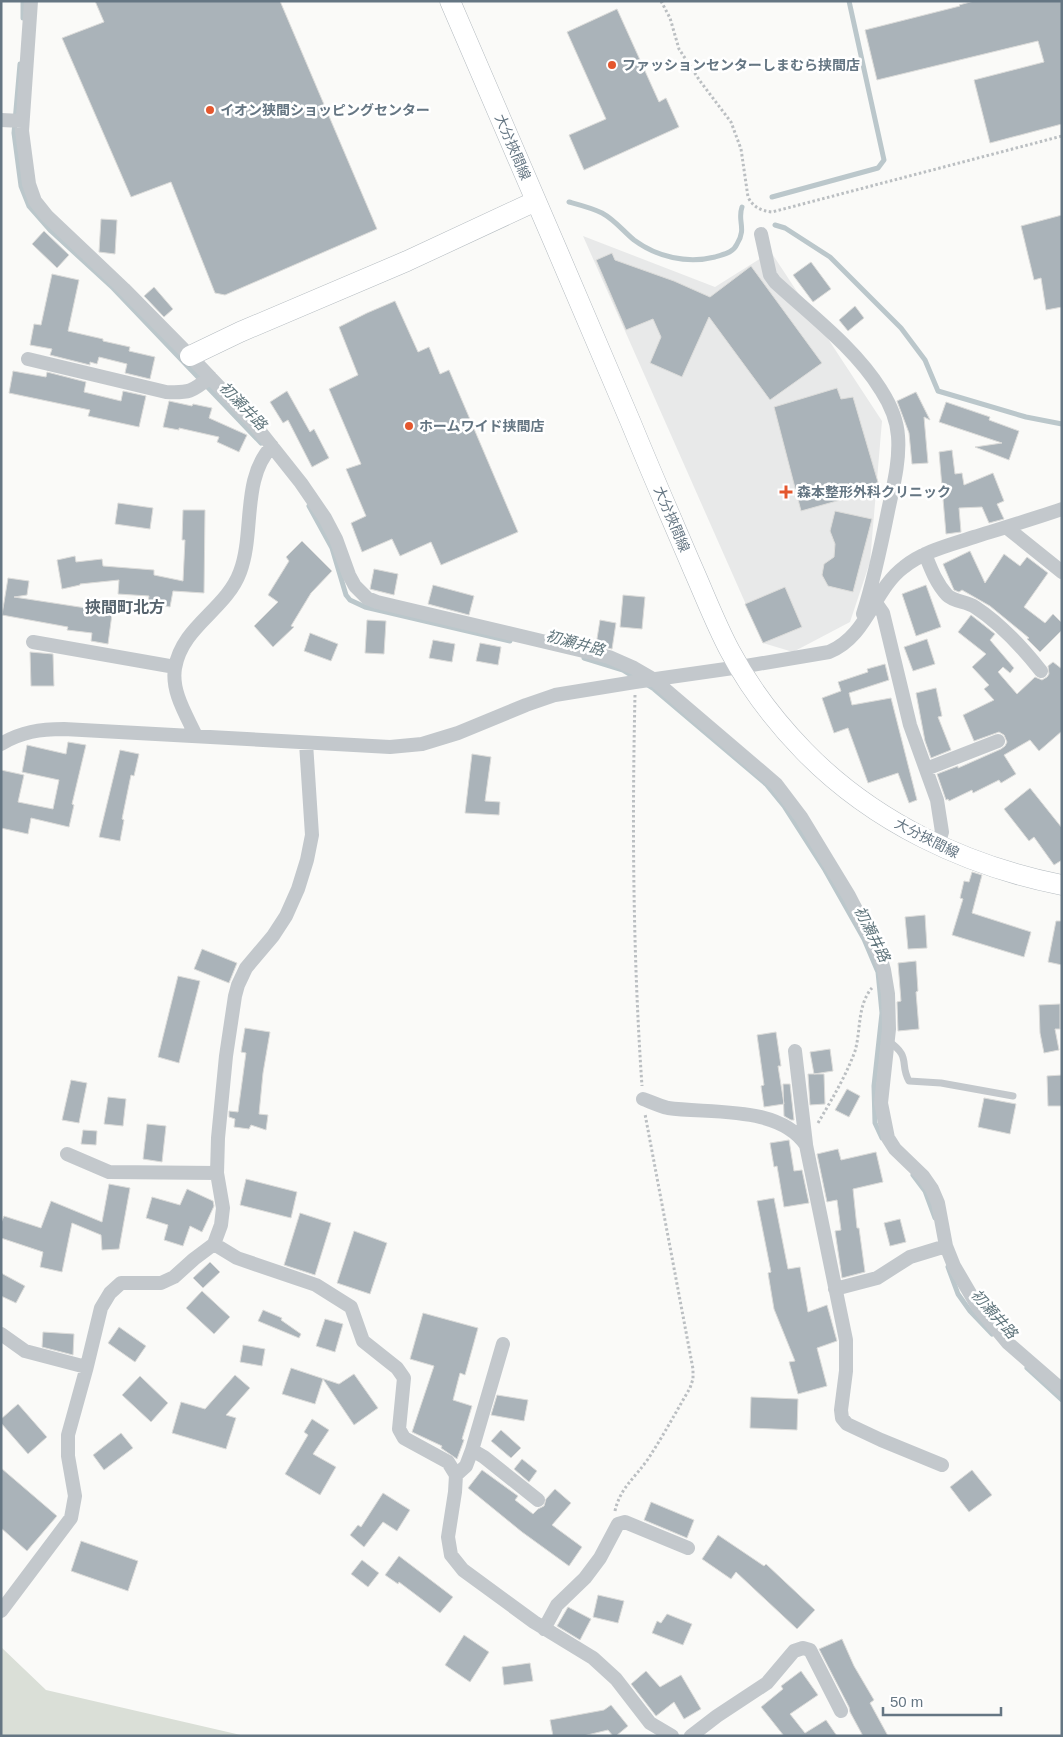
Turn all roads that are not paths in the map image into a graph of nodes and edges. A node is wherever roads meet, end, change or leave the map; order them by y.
1 (31, 1) edge
2 (450, 1) edge
3 (1, 120) edge
4 (22, 121) junction
5 (536, 201) junction
6 (761, 234) dead end
7 (190, 356) junction
8 (28, 360) dead end
9 (210, 377) junction
10 (272, 446) junction
11 (1062, 509) edge
12 (1006, 527) junction
13 (925, 554) junction
14 (1062, 572) edge
15 (876, 603) junction
16 (855, 634) junction
17 (33, 642) dead end
18 (175, 667) junction
19 (740, 668) junction
20 (1041, 671) dead end
21 (653, 679) junction
22 (196, 736) junction
23 (998, 741) dead end
24 (306, 742) junction
25 (1, 744) edge
26 (926, 769) junction
27 (938, 845) junction
28 (1062, 885) edge
29 (888, 1041) junction
30 (795, 1051) dead end
31 (1013, 1096) dead end
32 (643, 1099) dead end
33 (806, 1145) junction
34 (67, 1154) dead end
35 (217, 1173) junction
36 (214, 1244) junction
37 (946, 1246) junction
38 (835, 1289) junction
39 (1, 1334) edge
40 (503, 1344) dead end
41 (86, 1367) junction
42 (1062, 1390) edge
43 (472, 1450) junction
44 (942, 1465) dead end
45 (456, 1475) junction
46 (538, 1500) dead end
47 (688, 1548) dead end
48 (1, 1611) edge
49 (544, 1629) junction
50 (841, 1711) dead end
51 (672, 1736) edge
52 (691, 1736) edge

1 - 4 street
2 - 5 main road, 大分挾間線
3 - 4 street
4 - 7 street
5 - 7 main road
5 - 19 main road, 大分挾間線
6 - 16 street
7 - 9 street
8 - 9 street
9 - 10 street
10 - 18 street
10 - 21 street
11 - 12 street
12 - 13 street
12 - 14 street
13 - 15 street
13 - 20 street
15 - 16 street
15 - 26 street
16 - 19 street
17 - 18 street
18 - 22 street
19 - 21 street
19 - 27 main road, 大分挾間線
21 - 24 street
21 - 29 street
22 - 24 street
22 - 25 street
23 - 26 street
24 - 35 street
26 - 27 street
27 - 28 main road, 大分挾間線
29 - 31 lane
29 - 37 street
30 - 33 street
32 - 33 street
33 - 38 street
34 - 35 street
35 - 36 street
36 - 41 street
36 - 45 street
37 - 38 street
37 - 42 street
38 - 44 street
39 - 41 street
40 - 43 street
41 - 48 street
43 - 45 street
43 - 46 street
45 - 49 street
47 - 49 street
49 - 51 street
50 - 52 street

